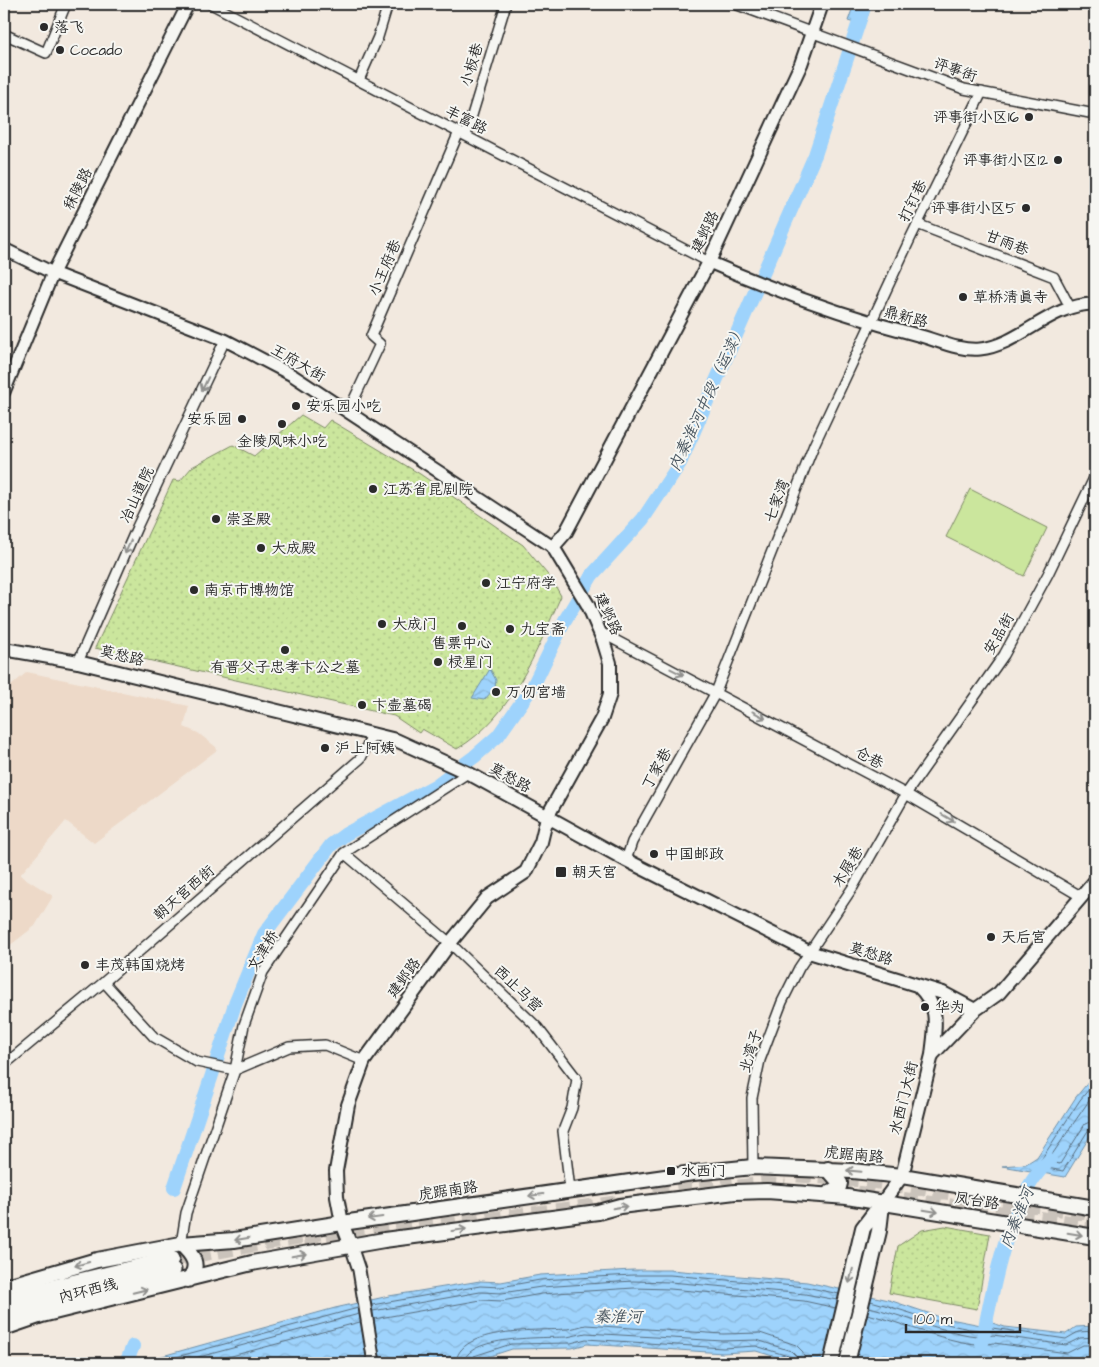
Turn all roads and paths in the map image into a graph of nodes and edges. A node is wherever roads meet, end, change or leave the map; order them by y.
1 (66, 4) edge
2 (188, 4) edge
3 (211, 4) edge
4 (388, 4) edge
5 (506, 4) edge
6 (735, 4) edge
7 (822, 4) edge
8 (812, 33) junction
9 (4, 34) edge
10 (359, 80) junction
11 (982, 92) junction
12 (1095, 114) edge
13 (462, 134) junction
14 (917, 224) junction
15 (4, 249) edge
16 (709, 262) junction
17 (53, 273) junction
18 (1095, 304) edge
19 (1070, 307) junction
20 (871, 323) junction
21 (225, 340) junction
22 (4, 392) edge
23 (348, 410) junction
24 (1095, 479) edge
25 (554, 548) junction
26 (600, 632) junction
27 (4, 649) edge
28 (78, 662) junction
29 (716, 692) junction
30 (373, 733) junction
31 (468, 773) junction
32 (906, 794) junction
33 (547, 817) junction
34 (344, 853) junction
35 (626, 860) junction
36 (1095, 880) edge
37 (1082, 897) junction
38 (450, 943) junction
39 (809, 952) junction
40 (104, 982) junction
41 (918, 986) junction
42 (975, 1010) junction
43 (932, 1055) junction
44 (364, 1061) junction
45 (4, 1065) edge
46 (235, 1070) junction
47 (753, 1166) junction
48 (828, 1169) junction
49 (902, 1176) junction
50 (570, 1190) junction
51 (826, 1195) junction
52 (882, 1203) junction
53 (1095, 1208) edge
54 (342, 1223) junction
55 (1095, 1237) edge
56 (181, 1244) junction
57 (351, 1246) junction
58 (188, 1280) junction
59 (4, 1287) edge
60 (4, 1302) edge
61 (4, 1316) edge
62 (4, 1328) edge
63 (374, 1363) edge
64 (831, 1363) edge
65 (847, 1363) edge

1 - 9 street
2 - 17 street, 秣陵路
3 - 10 street, 丰富路
4 - 10 street
5 - 13 street, 小板巷
6 - 8 street, 评事街
7 - 8 main road, 建邺路
8 - 11 street, 评事街
8 - 16 main road, 建邺路
10 - 13 street, 丰富路
11 - 12 street, 评事街
11 - 14 street, 打钉巷
13 - 16 street, 丰富路
13 - 23 street, 小王府巷
14 - 19 street, 甘雨巷
14 - 20 street, 打钉巷
15 - 17 street, 王府大街
16 - 20 street, 鼎新路
16 - 25 main road, 建邺路
17 - 21 street, 王府大街
17 - 22 street, 秣陵路
18 - 19 street, 鼎新路
19 - 20 street, 鼎新路
20 - 29 street, 七家湾
21 - 23 street, 王府大街
21 -> 28 street, 冶山道院
23 - 25 street, 王府大街
24 - 32 street, 安品街
25 - 26 main road, 建邺路
26 -> 29 street, 仓巷
26 - 33 main road, 建邺路
27 - 28 main road, 莫愁路
28 - 30 main road, 莫愁路
29 -> 32 street, 仓巷
29 - 35 street, 丁家巷
30 - 31 main road, 莫愁路
30 - 40 street, 朝天宫西街
31 - 33 main road, 莫愁路
31 - 34 street, 文津桥
32 -> 37 street, 仓巷
32 - 39 street, 木屐巷
33 - 35 main road, 莫愁路
33 - 38 main road, 建邺路
34 - 38 street, 西止马营
34 - 46 street, 文津桥
35 - 39 main road, 莫愁路
36 - 37 main road, 水西门大街
37 - 42 main road, 水西门大街
38 - 44 main road, 建邺路
38 - 50 street, 西止马营
39 - 41 main road, 莫愁路
39 - 47 street, 北湾子
40 - 45 street, 朝天宫西街
40 - 46 street
41 - 42 main road, 莫愁路
41 - 43 main road
42 - 43 main road, 水西门大街
43 - 49 main road, 水西门大街
44 - 46 street
44 - 54 main road, 建邺路
46 - 56 street, 文津桥
47 - 48 main road, 虎踞南路
47 - 50 main road, 虎踞南路
49 -> 48 main road, 虎踞南路
48 - 51 main road
49 - 52 main road, 水西门大街
49 - 53 main road, 凤台路
50 -> 54 main road, 虎踞南路
51 - 52 main road
57 -> 51 main road
52 -> 55 main road, 凤台路
52 -> 64 main road
52 - 65 main road
54 -> 56 main road, 虎踞南路
54 - 57 main road, 建邺路
56 - 58 main road
56 -> 59 main road, 虎踞南路
58 -> 57 main road
57 - 63 street
62 -> 58 main road
60 - 61 highway, 内环西线

